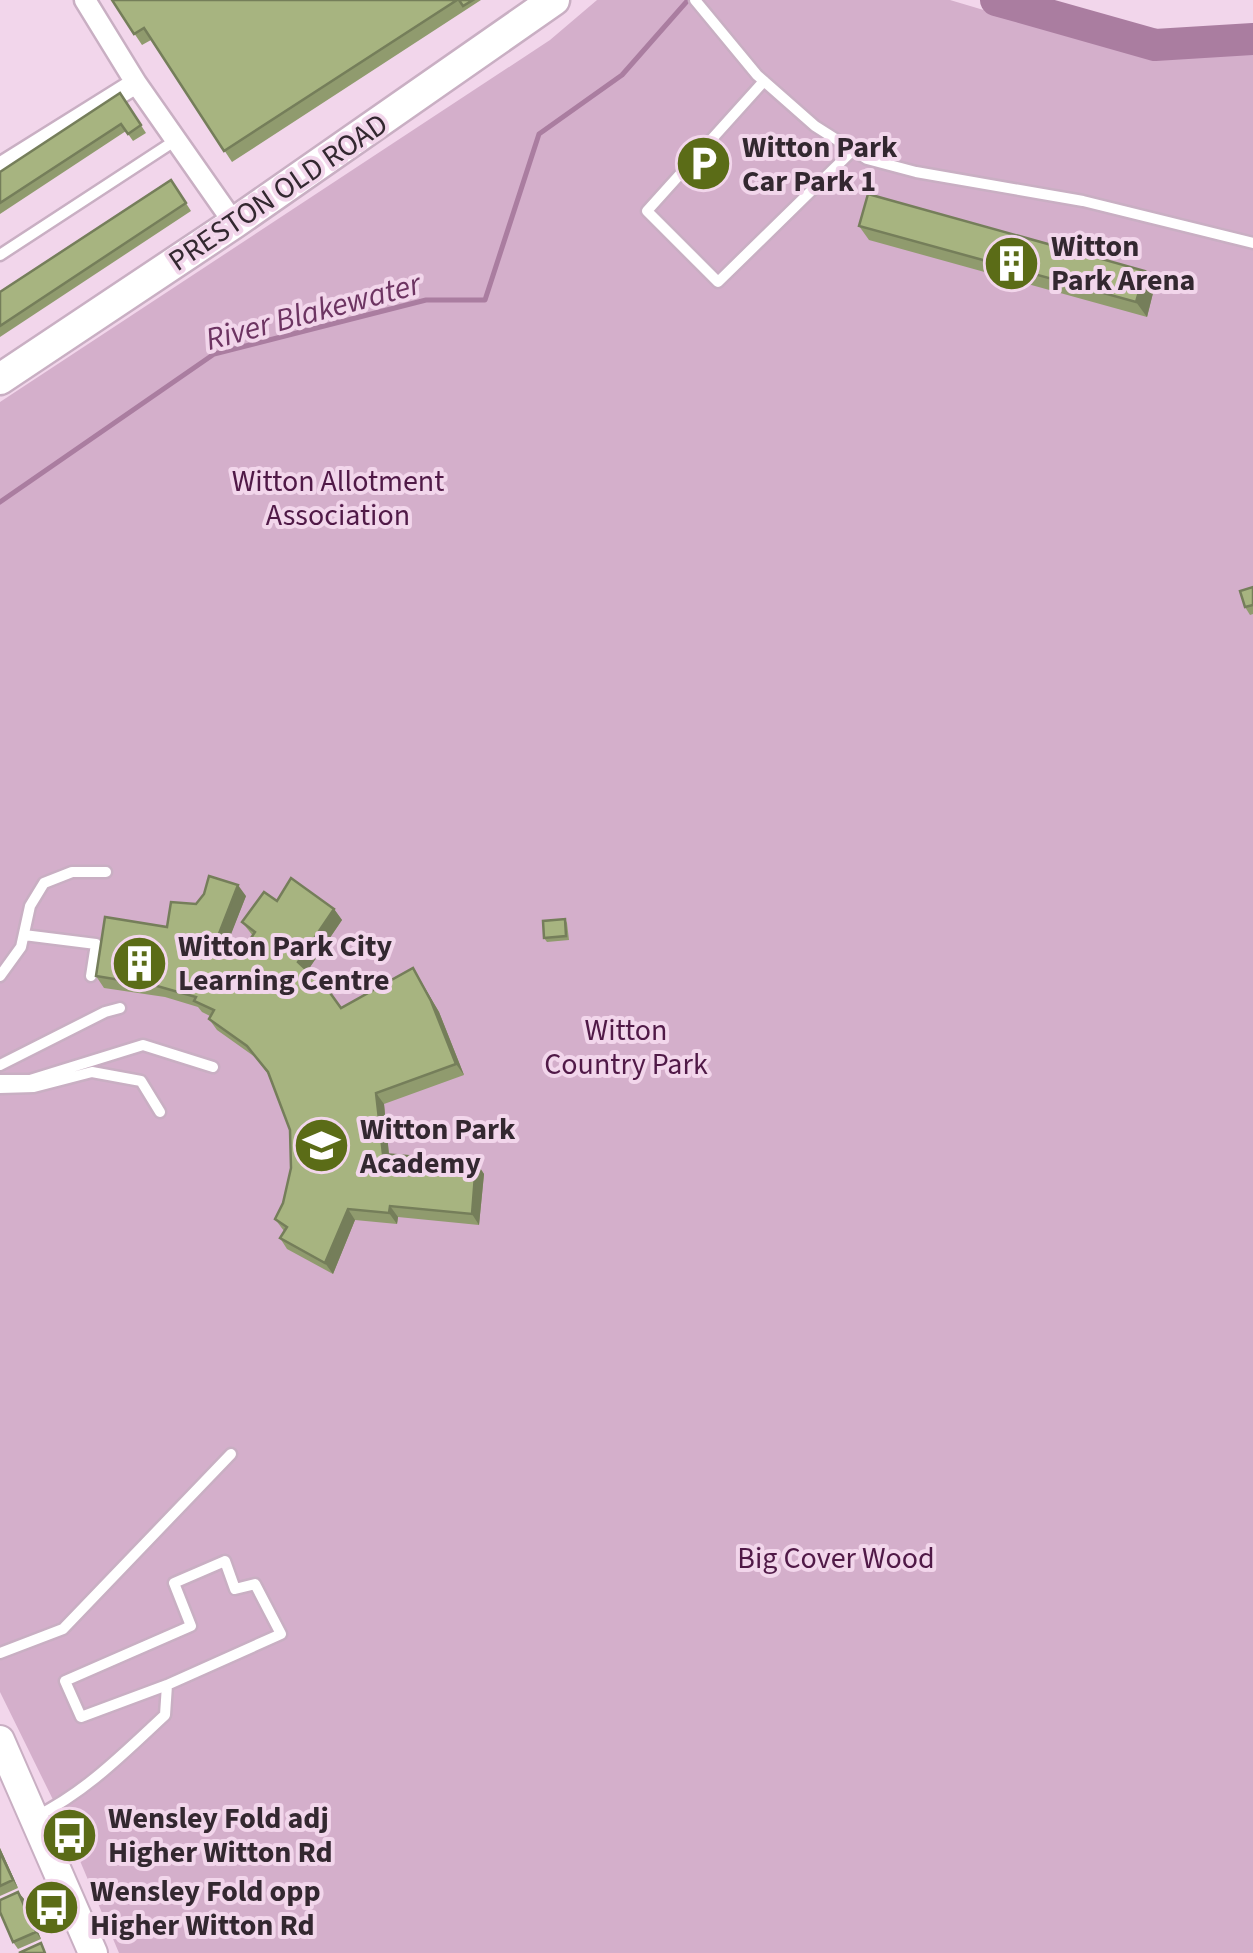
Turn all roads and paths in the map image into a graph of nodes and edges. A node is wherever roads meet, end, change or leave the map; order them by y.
1 (84, 0) edge
2 (554, 0) edge
3 (696, 1) edge
4 (764, 81) junction
5 (136, 82) junction
6 (176, 140) junction
7 (854, 149) junction
8 (0, 168) edge
9 (234, 224) junction
10 (1253, 244) edge
11 (0, 255) edge
12 (0, 380) edge
13 (106, 872) dead end
14 (24, 935) junction
15 (0, 976) edge
16 (91, 976) dead end
17 (120, 1008) dead end
18 (0, 1065) edge
19 (213, 1067) dead end
20 (0, 1080) edge
21 (0, 1088) edge
22 (160, 1112) dead end
23 (231, 1454) dead end
24 (0, 1653) edge
25 (167, 1684) junction
26 (0, 1740) edge
27 (34, 1817) junction
28 (93, 1953) edge

1 - 5 street
2 - 9 main road, PRESTON OLD ROAD
3 - 4 lane
4 - 7 lane
4 - 7 lane
5 - 6 street
5 - 8 street
6 - 9 street
6 - 11 lane
7 - 10 lane
9 - 12 main road, PRESTON OLD ROAD
13 - 14 lane
14 - 15 lane
14 - 16 lane
17 - 18 lane
19 - 20 lane
21 - 22 lane
23 - 24 lane
25 - 25 lane
25 - 27 lane
26 - 27 main road
27 - 28 main road

